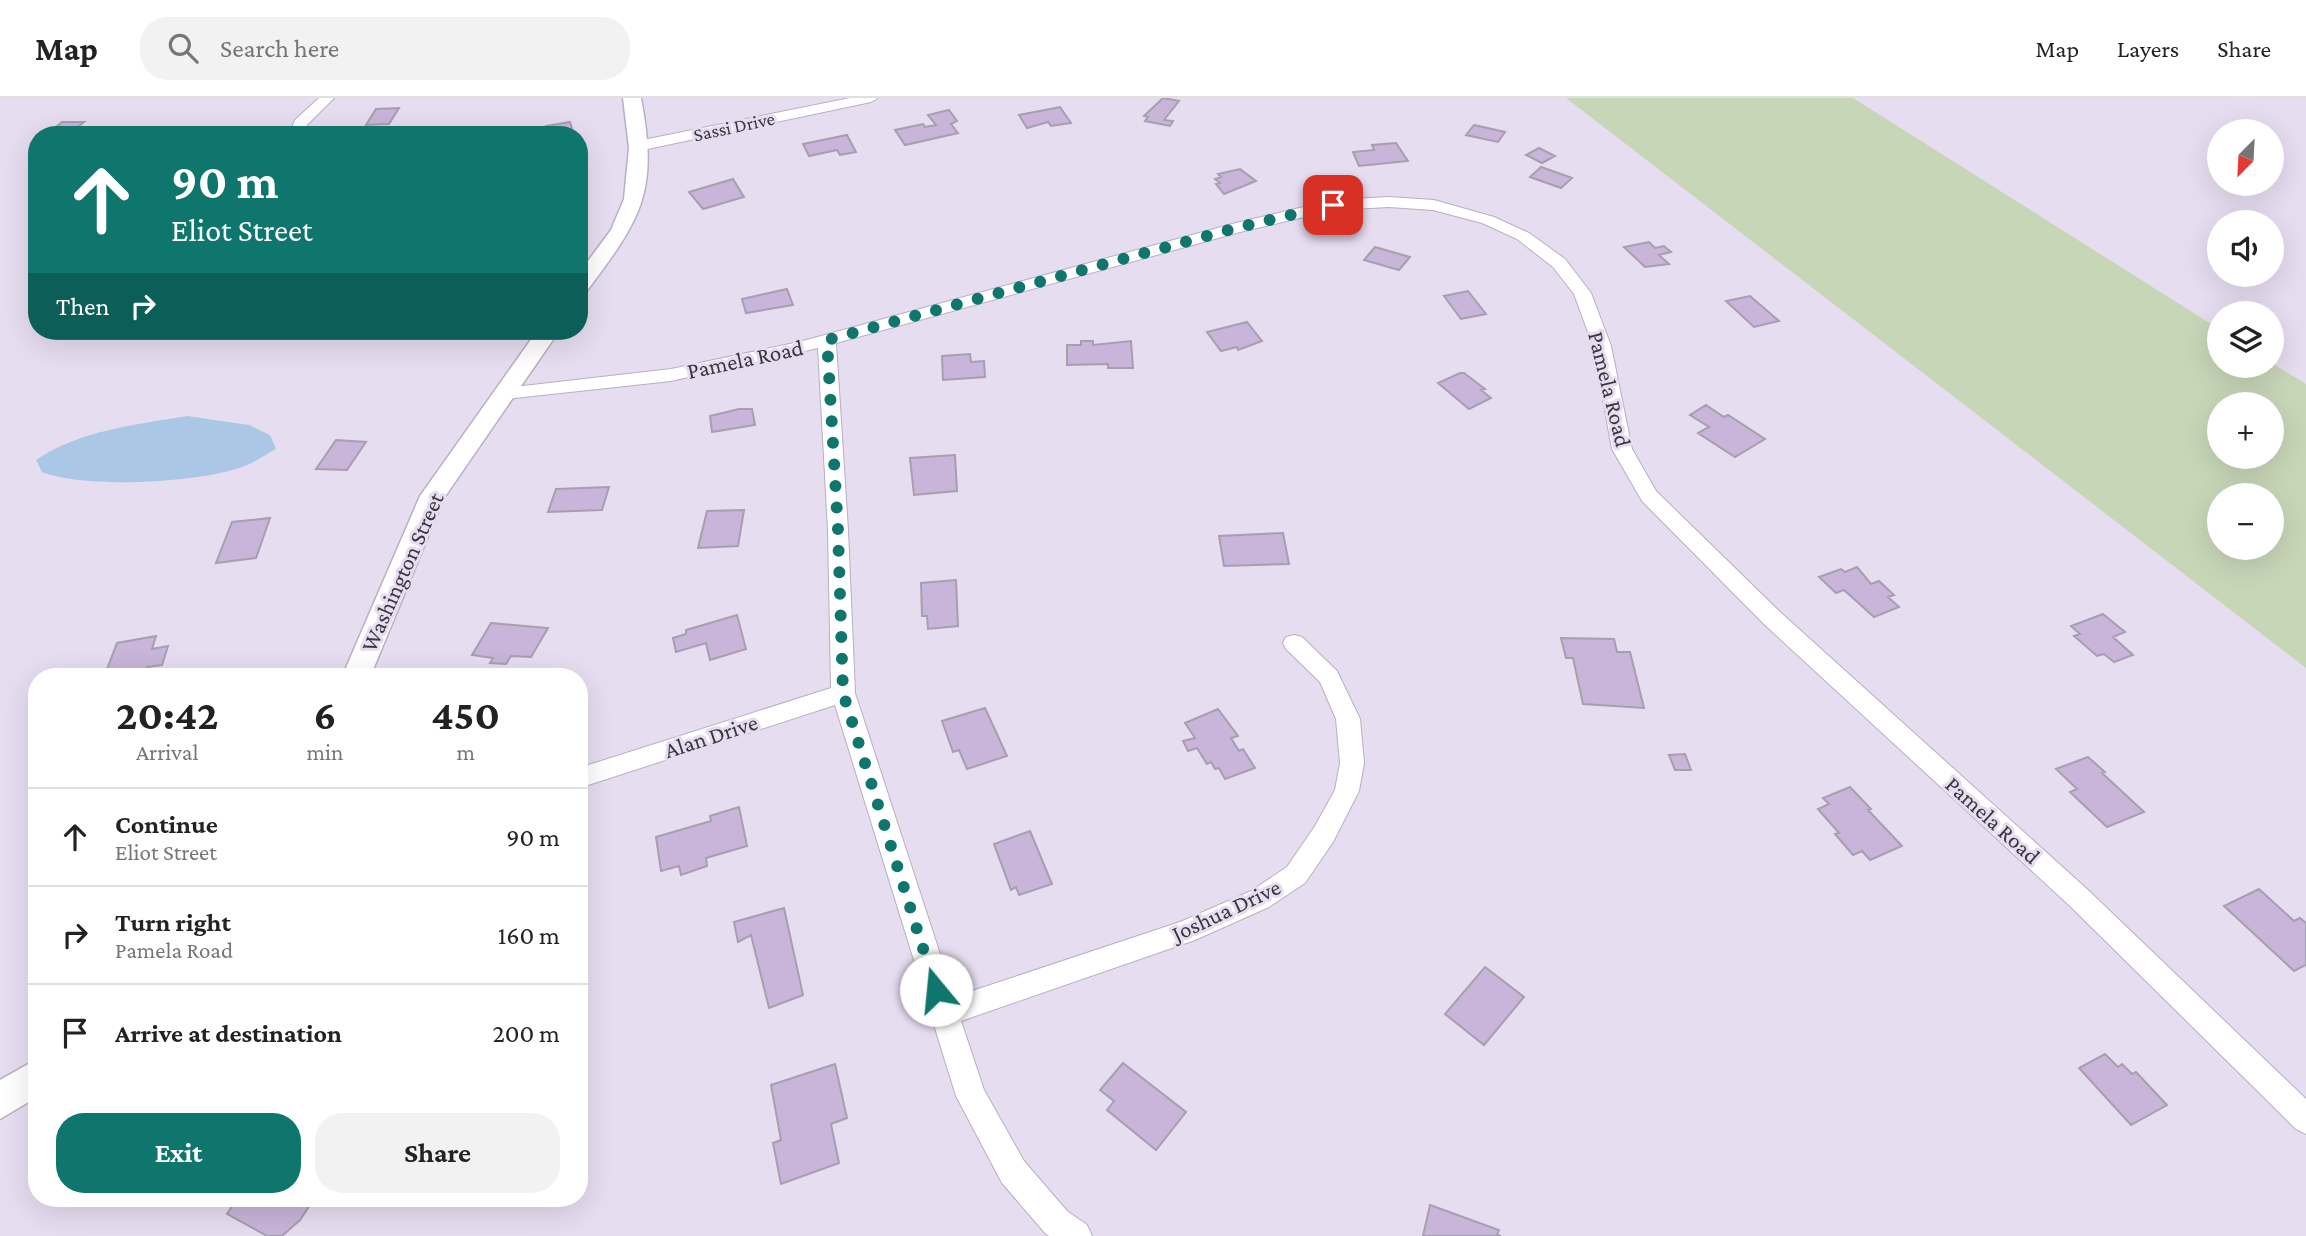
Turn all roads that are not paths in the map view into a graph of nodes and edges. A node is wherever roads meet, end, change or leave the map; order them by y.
1 (327, 98) edge
2 (632, 98) edge
3 (871, 98) edge
4 (299, 126) edge
5 (638, 146) junction
6 (588, 276) edge
7 (542, 340) edge
8 (827, 340) junction
9 (505, 393) junction
10 (1294, 643) dead end
11 (360, 668) edge
12 (843, 693) junction
13 (588, 775) edge
14 (943, 1014) junction
15 (28, 1082) edge
16 (0, 1101) edge
17 (2306, 1119) edge
18 (1076, 1236) edge

1 - 4 street
2 - 5 street
3 - 5 street, Sassi Drive
5 - 6 street
7 - 9 street, Washington Street
8 - 9 street, Pamela Road
8 - 12 street
8 - 17 street, Pamela Road
9 - 11 street, Washington Street
10 - 14 street, Joshua Drive
12 - 13 street, Alan Drive
12 - 14 street
14 - 18 street
15 - 16 street

